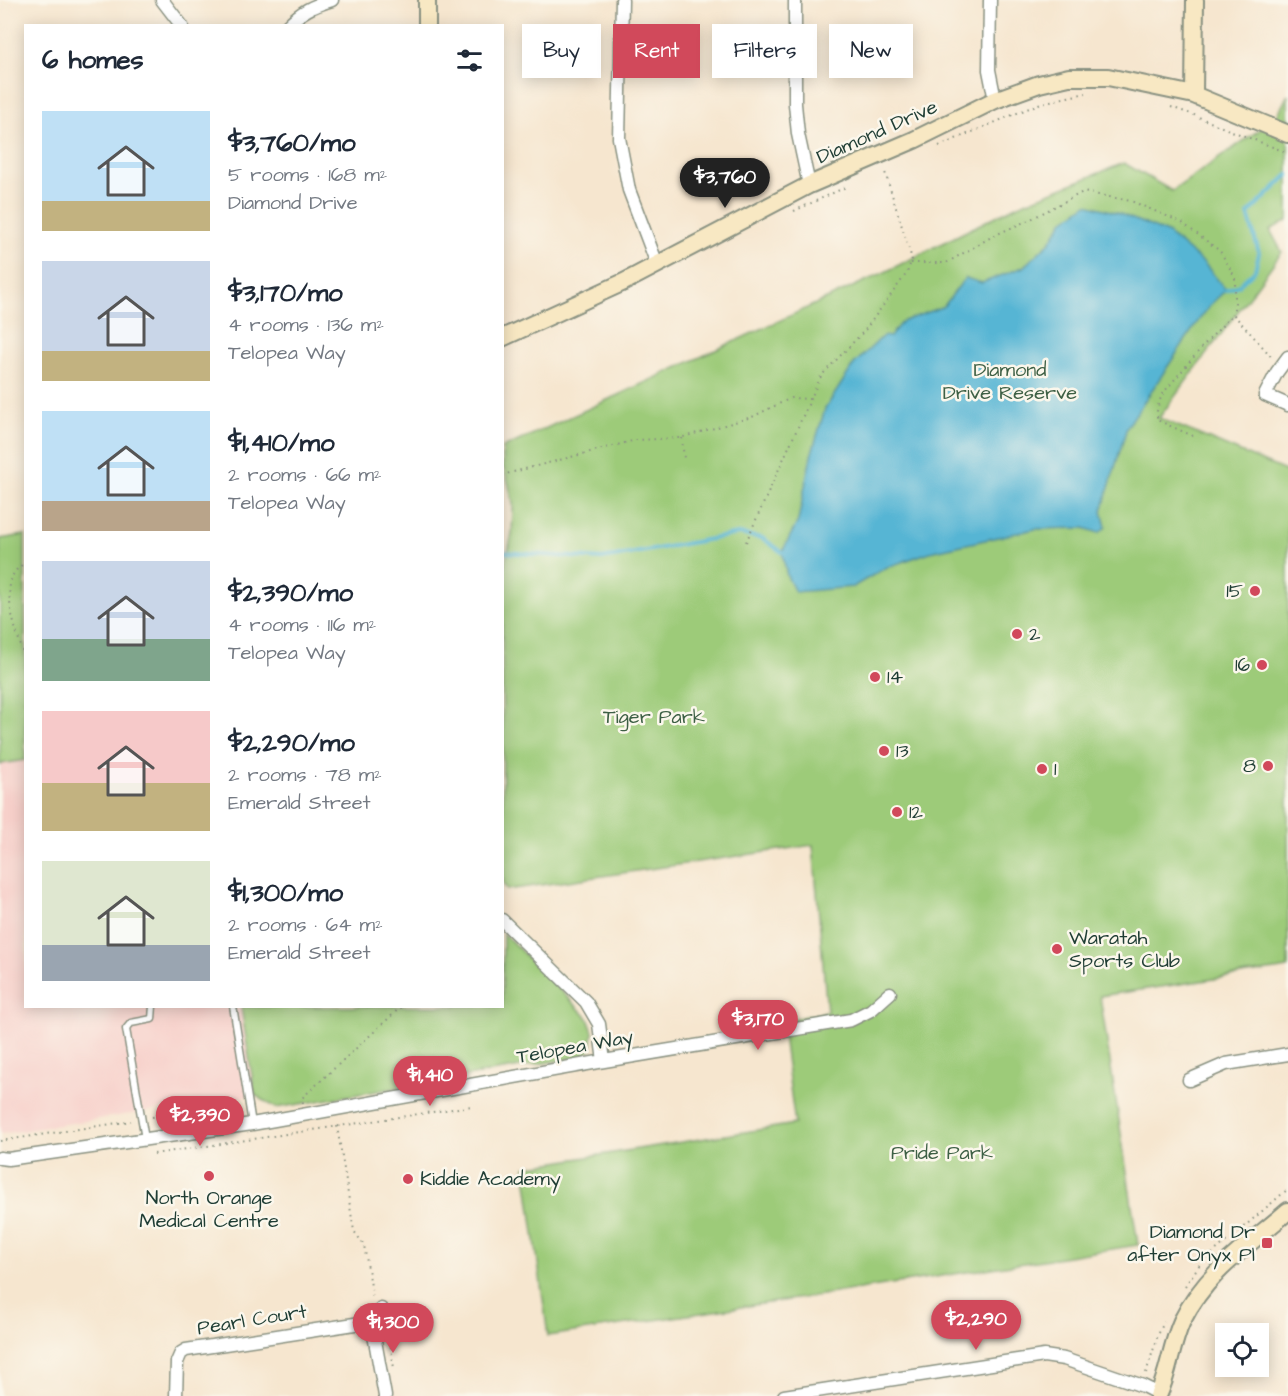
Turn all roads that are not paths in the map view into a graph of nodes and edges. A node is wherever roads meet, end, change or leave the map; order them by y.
1 (162, 0) edge
2 (332, 0) edge
3 (427, 0) edge
4 (622, 0) edge
5 (795, 0) edge
6 (990, 0) edge
7 (1195, 0) edge
8 (180, 24) edge
9 (289, 24) edge
10 (427, 24) edge
11 (1194, 95) junction
12 (995, 100) junction
13 (1288, 134) edge
14 (809, 185) junction
15 (657, 264) junction
16 (504, 337) edge
17 (1288, 357) edge
18 (1288, 405) edge
19 (504, 922) edge
20 (890, 993) dead end
21 (153, 1008) edge
22 (233, 1008) edge
23 (1288, 1054) edge
24 (604, 1061) junction
25 (1189, 1080) dead end
26 (252, 1124) junction
27 (145, 1140) junction
28 (3, 1160) edge
29 (1288, 1210) edge
30 (1159, 1395) edge
31 (176, 1396) edge
32 (385, 1396) edge
33 (784, 1396) edge

1 - 8 street
2 - 9 street
3 - 10 street
4 - 15 street
5 - 14 street
6 - 12 street
7 - 11 street
11 - 12 street, Diamond Drive
11 - 13 street, Diamond Drive
12 - 14 street, Diamond Drive
14 - 15 street, Diamond Drive
15 - 16 street, Diamond Drive
17 - 18 street
19 - 24 street
20 - 24 street, Telopea Way
21 - 27 lane
22 - 26 lane
23 - 25 street
24 - 26 street, Telopea Way
26 - 27 street, Telopea Way
27 - 28 street, Telopea Way
29 - 30 street
30 - 33 street
31 - 32 street, Pearl Court

